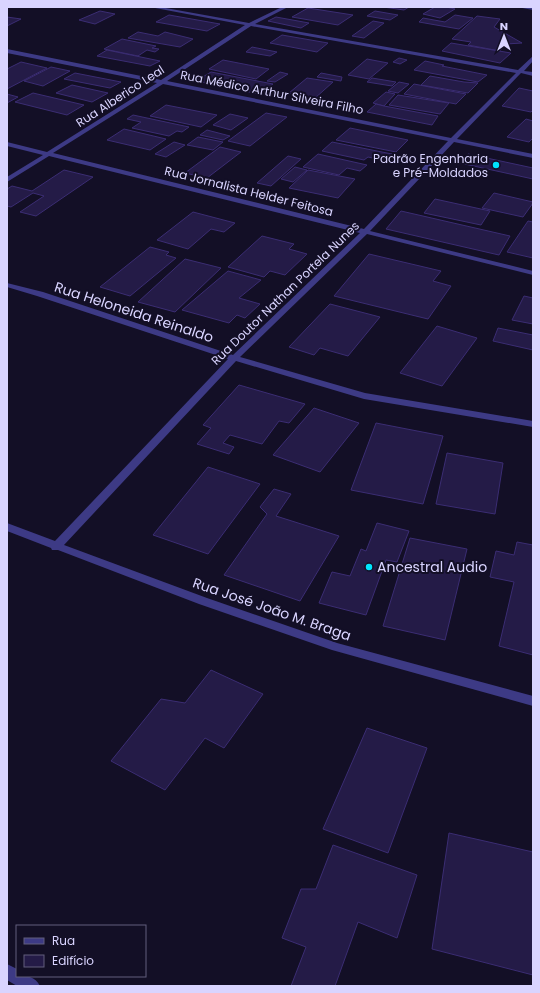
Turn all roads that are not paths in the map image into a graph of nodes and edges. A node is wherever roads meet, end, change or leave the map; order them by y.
1 (152, 7) edge
2 (286, 7) edge
3 (518, 7) edge
4 (533, 9) edge
5 (250, 24) junction
6 (7, 51) edge
7 (533, 58) edge
8 (520, 72) junction
9 (533, 74) edge
10 (164, 81) junction
11 (452, 140) junction
12 (7, 144) edge
13 (49, 155) junction
14 (533, 156) edge
15 (7, 180) edge
16 (366, 231) junction
17 (533, 273) edge
18 (7, 285) edge
19 (234, 358) junction
20 (533, 424) edge
21 (7, 527) edge
22 (56, 547) junction
23 (533, 701) edge
24 (7, 972) edge
25 (32, 986) edge

1 - 5 street
2 - 5 street, Rua Alberico Leal
3 - 4 street
5 - 8 street
5 - 10 street, Rua Alberico Leal
6 - 10 street, Rua Médico Arthur Silveira Filho
7 - 8 street, Rua Doutor Nathan Portela Nunes
8 - 9 street
8 - 11 street, Rua Doutor Nathan Portela Nunes
10 - 11 street, Rua Médico Arthur Silveira Filho
10 - 13 street, Rua Alberico Leal
11 - 14 street, Rua Médico Arthur Silveira Filho
11 - 16 street, Rua Doutor Nathan Portela Nunes
12 - 13 street, Rua Jornalista Helder Feitosa
13 - 15 street, Rua Alberico Leal
13 - 16 street, Rua Jornalista Helder Feitosa
16 - 17 street, Rua Jornalista Helder Feitosa
16 - 19 street, Rua Doutor Nathan Portela Nunes
18 - 19 street, Rua Heloneida Reinaldo
19 - 20 street, Rua Heloneida Reinaldo
19 - 22 street, Rua Doutor Nathan Portela Nunes
21 - 22 street, Rua José João M. Braga
22 - 23 street, Rua José João M. Braga
24 - 25 street

